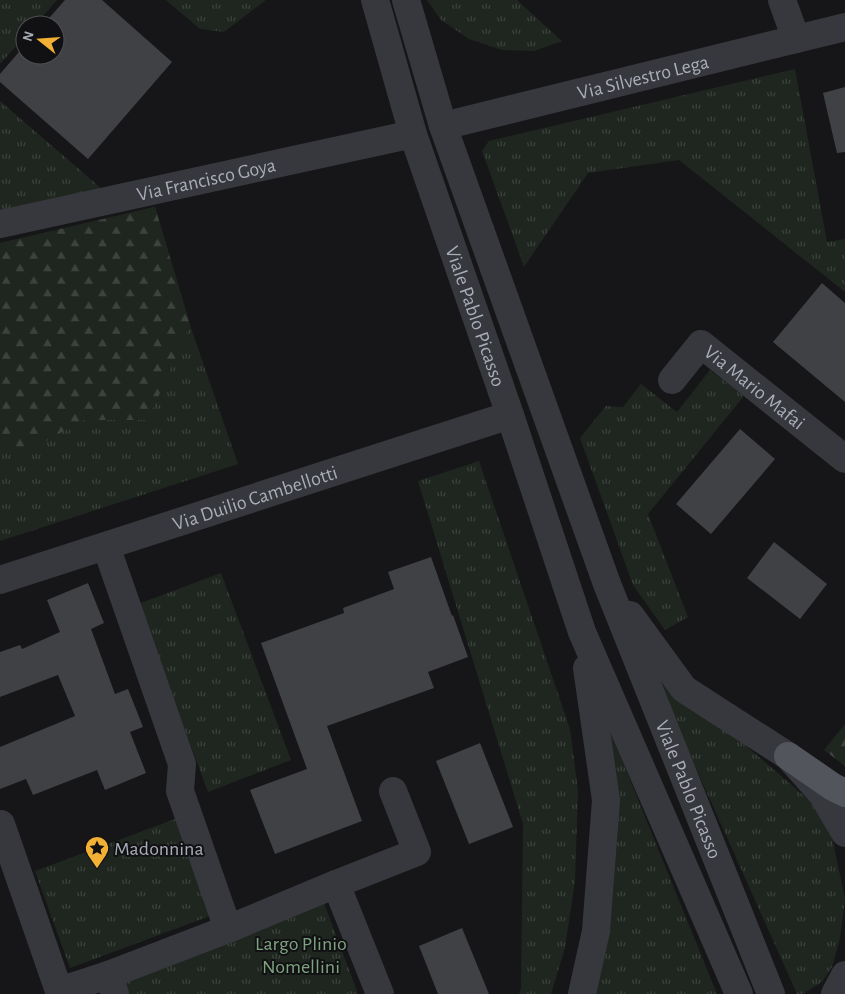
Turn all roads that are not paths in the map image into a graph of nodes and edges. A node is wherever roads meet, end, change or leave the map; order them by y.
1 (375, 0) edge
2 (406, 0) edge
3 (782, 0) edge
4 (845, 28) edge
5 (796, 39) junction
6 (443, 126) junction
7 (413, 134) junction
8 (0, 224) edge
9 (672, 380) dead end
10 (510, 415) junction
11 (845, 459) edge
12 (106, 546) junction
13 (0, 580) edge
14 (607, 584) junction
15 (582, 632) junction
16 (788, 756) junction
17 (393, 791) dead end
18 (845, 793) edge
19 (1, 824) dead end
20 (845, 832) edge
21 (336, 884) junction
22 (228, 928) junction
23 (845, 975) edge
24 (112, 984) edge
25 (380, 994) edge
26 (582, 994) edge
27 (739, 994) edge
28 (771, 994) edge
29 (835, 994) edge

1 - 7 street, Viale Pablo Picasso
2 - 6 street, Viale Pablo Picasso
3 - 5 street
4 - 5 street, Via Silvestro Lega
5 - 6 street, Via Silvestro Lega
6 - 14 street, Viale Pablo Picasso
7 - 8 street, Via Francisco Goya
7 - 10 street, Viale Pablo Picasso
9 - 11 street, Via Mario Mafai
10 - 12 street, Via Duilio Cambellotti
10 - 15 street, Viale Pablo Picasso
12 - 13 street, Via Duilio Cambellotti
12 - 22 street
14 - 16 street, Viale Pablo Picasso
14 - 28 street, Viale Pablo Picasso
15 - 26 street, Viale Pablo Picasso
15 - 27 street, Viale Pablo Picasso
16 - 18 main road
16 - 20 street, Viale Pablo Picasso
17 - 21 street
19 - 24 street
21 - 22 street
21 - 25 street
22 - 24 street
23 - 29 street

